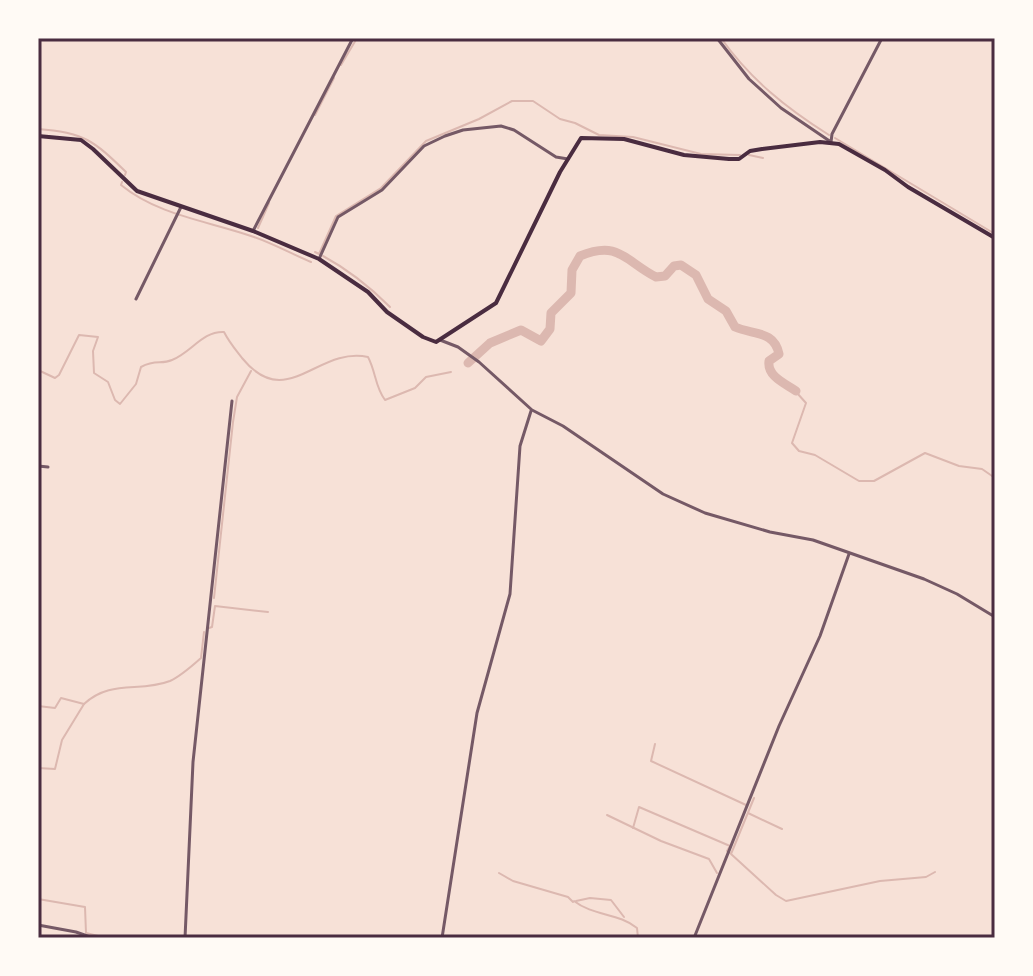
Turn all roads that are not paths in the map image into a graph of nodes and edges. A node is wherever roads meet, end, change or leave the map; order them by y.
1 (353, 38) edge
2 (717, 38) edge
3 (882, 38) edge
4 (38, 136) edge
5 (831, 142) junction
6 (568, 159) junction
7 (181, 207) junction
8 (253, 231) junction
9 (995, 238) edge
10 (319, 259) junction
11 (136, 299) dead end
12 (439, 340) junction
13 (232, 401) dead end
14 (532, 410) junction
15 (38, 466) edge
16 (48, 467) dead end
17 (849, 554) junction
18 (995, 617) edge
19 (38, 925) edge
20 (93, 938) edge
21 (185, 938) edge
22 (442, 938) edge
23 (694, 938) edge

1 - 8 street
2 - 5 street
3 - 5 street
4 - 7 main road
5 - 6 main road
5 - 9 main road
6 - 10 street
6 - 12 main road
7 - 8 main road
7 - 11 street
8 - 10 main road
10 - 12 main road
12 - 14 street
13 - 21 street
14 - 17 street
14 - 22 street
15 - 16 street
17 - 18 street
17 - 23 street
19 - 20 street

